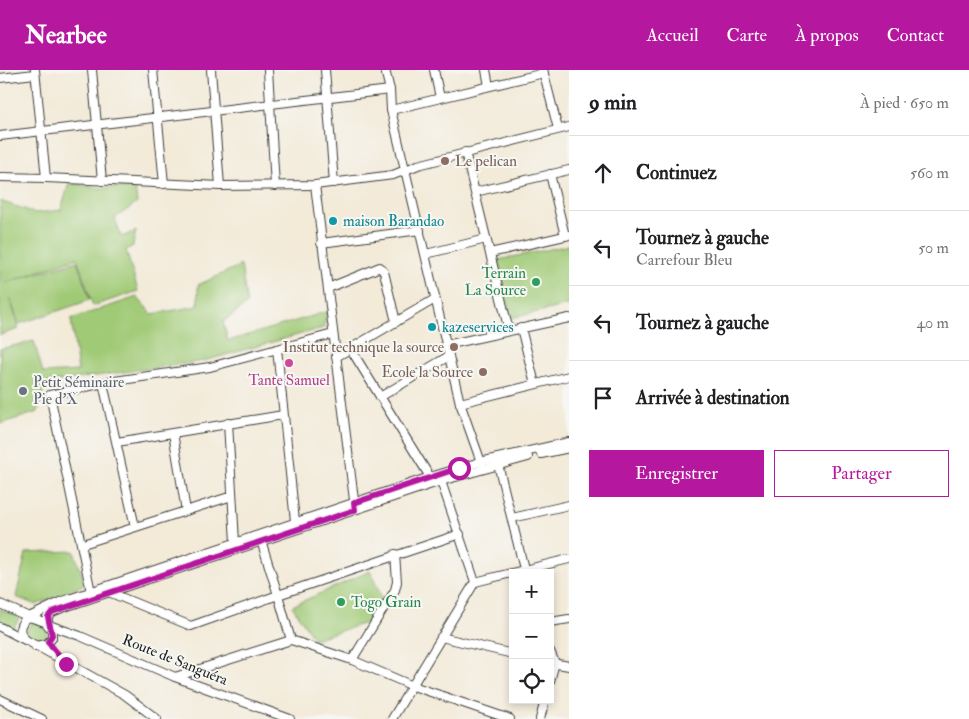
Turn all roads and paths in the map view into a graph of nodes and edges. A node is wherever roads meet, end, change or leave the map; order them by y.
1 (92, 70) edge
2 (153, 70) edge
3 (211, 70) edge
4 (268, 70) edge
5 (325, 70) edge
6 (385, 70) edge
7 (434, 70) edge
8 (486, 70) edge
9 (543, 71) edge
10 (35, 72) edge
11 (0, 78) edge
12 (490, 86) junction
13 (390, 90) junction
14 (328, 95) junction
15 (440, 98) junction
16 (271, 103) junction
17 (215, 110) junction
18 (391, 110) junction
19 (158, 117) junction
20 (97, 126) junction
21 (569, 127) edge
22 (558, 129) junction
23 (40, 131) junction
24 (0, 136) edge
25 (465, 152) junction
26 (406, 170) junction
27 (569, 170) edge
28 (550, 174) junction
29 (0, 177) edge
30 (46, 178) junction
31 (102, 181) junction
32 (334, 183) junction
33 (164, 184) junction
34 (315, 185) junction
35 (220, 186) junction
36 (275, 186) junction
37 (475, 192) junction
38 (420, 230) junction
39 (567, 236) edge
40 (486, 239) junction
41 (321, 243) junction
42 (490, 253) junction
43 (426, 254) junction
44 (328, 288) junction
45 (436, 299) junction
46 (569, 318) edge
47 (396, 322) junction
48 (521, 328) junction
49 (509, 331) junction
50 (333, 334) junction
51 (446, 345) junction
52 (350, 348) junction
53 (277, 349) junction
54 (449, 356) junction
55 (336, 357) junction
56 (569, 377) edge
57 (103, 383) junction
58 (536, 384) junction
59 (380, 397) junction
60 (460, 404) junction
61 (283, 414) junction
62 (228, 423) junction
63 (173, 433) junction
64 (117, 442) junction
65 (569, 442) edge
66 (569, 448) edge
67 (498, 464) junction
68 (482, 465) junction
69 (430, 477) junction
70 (441, 481) junction
71 (232, 496) junction
72 (569, 505) edge
73 (355, 506) junction
74 (186, 511) junction
75 (512, 518) junction
76 (295, 521) junction
77 (135, 527) junction
78 (460, 534) junction
79 (260, 538) junction
80 (235, 542) junction
81 (83, 544) junction
82 (395, 554) junction
83 (569, 559) edge
84 (524, 569) edge
85 (532, 569) edge
86 (509, 574) edge
87 (475, 582) junction
88 (91, 592) junction
89 (111, 593) junction
90 (278, 595) junction
91 (0, 604) edge
92 (29, 617) junction
93 (569, 619) edge
94 (554, 621) edge
95 (49, 625) junction
96 (0, 627) edge
97 (80, 636) junction
98 (51, 638) junction
99 (441, 638) junction
100 (26, 640) junction
101 (291, 640) junction
102 (35, 646) junction
103 (509, 653) edge
104 (352, 660) junction
105 (554, 663) edge
106 (66, 664) junction
107 (569, 666) edge
108 (175, 677) junction
109 (413, 686) junction
110 (0, 699) edge
111 (544, 704) edge
112 (40, 718) edge
113 (157, 719) edge
114 (290, 719) edge
115 (392, 719) edge
116 (510, 719) edge
117 (540, 719) edge

1 - 20 street
2 - 19 street
3 - 17 street
4 - 16 street
5 - 14 street
6 - 13 street
7 - 15 street
8 - 12 street
9 - 12 street
9 - 22 street
10 - 11 street
10 - 23 street
12 - 15 street
13 - 14 street
13 - 18 street
14 - 16 street
14 - 32 street
15 - 18 street
16 - 17 street
16 - 36 street
17 - 19 street
17 - 35 street
18 - 26 street
19 - 20 street
19 - 33 street
20 - 23 street
20 - 31 street
21 - 22 street
22 - 25 street
23 - 24 street
23 - 30 street
25 - 26 street
25 - 37 street
26 - 32 street
26 - 38 street
27 - 28 street
28 - 37 street
28 - 39 street
29 - 30 street
30 - 31 street
31 - 33 street
32 - 34 street
33 - 35 street
34 - 36 street
34 - 41 street
35 - 36 street
37 - 40 street
38 - 41 street
38 - 43 street
39 - 42 street
40 - 42 street
40 - 43 street
41 - 44 street
42 - 49 street
43 - 45 street
44 - 47 street
44 - 50 street
45 - 47 street
45 - 51 street
46 - 48 street
47 - 52 street
48 - 49 street
48 - 58 street
49 - 51 street
50 - 53 street
50 - 55 street
51 - 54 street
52 - 55 street
52 - 59 street
53 - 57 street
53 - 61 street
54 - 59 street
54 - 60 street
55 - 73 street
56 - 58 street
57 - 64 street
57 - 81 street
58 - 60 street
59 - 69 street
60 - 68 street
61 - 62 street
61 - 76 street
62 - 63 street
62 - 71 street
63 - 64 street
63 - 74 street
64 - 77 street
65 - 68 street
66 - 67 street
67 - 68 street
67 - 75 street
68 - 69 street
68 - 70 street
69 - 73 street
70 - 73 street
70 - 78 street
71 - 74 street
71 - 80 street
72 - 75 street
73 - 76 street
73 - 79 street
74 - 77 street
75 - 84 street
76 - 79 street
77 - 81 street
78 - 82 street
78 - 87 street
79 - 80 street
79 - 89 street
79 - 90 street
80 - 88 street
81 - 88 street
82 - 90 street
82 - 104 street
83 - 85 street
86 - 87 street
87 - 99 street
88 - 92 street
89 - 90 street
89 - 95 street
90 - 101 street
91 - 92 street
92 - 95 street
92 - 100 street
93 - 94 street
95 - 97 street, Route de Sanguéra
95 - 98 street
96 - 100 street
97 - 98 street
97 - 108 street, Route de Sanguéra
98 - 102 street
98 - 106 street
99 - 103 street
99 - 109 street
100 - 102 street
101 - 104 street
101 - 108 street
102 - 106 street
104 - 109 street
105 - 107 street
106 - 113 street
108 - 114 street, Route de Sanguéra
109 - 115 street
109 - 116 street
110 - 112 street
111 - 117 street

